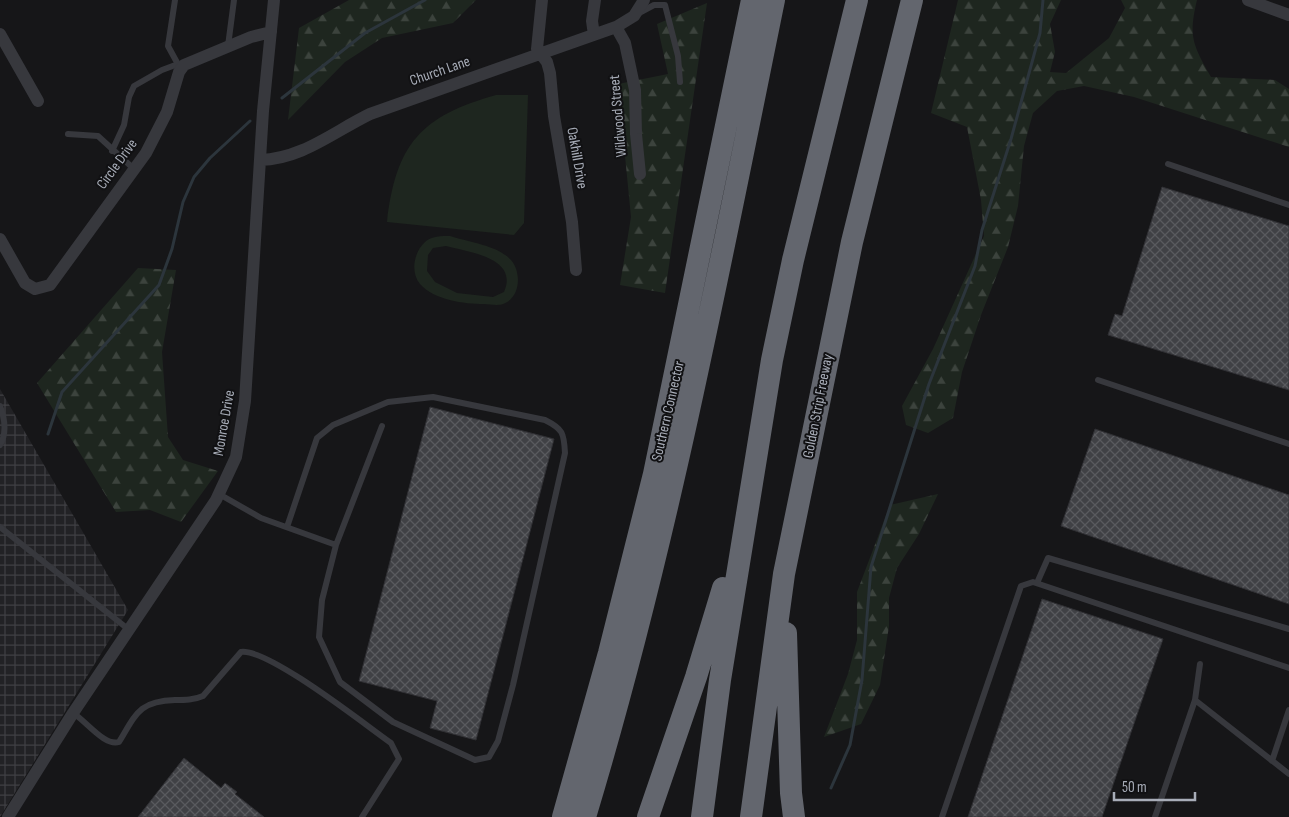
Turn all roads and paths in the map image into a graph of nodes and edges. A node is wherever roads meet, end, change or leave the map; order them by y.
1 (175, 0) edge
2 (234, 0) edge
3 (274, 0) edge
4 (542, 0) edge
5 (596, 0) edge
6 (644, 0) edge
7 (752, 0) edge
8 (774, 0) edge
9 (857, 0) edge
10 (912, 0) edge
11 (1248, 0) edge
12 (1289, 15) edge
13 (634, 16) junction
14 (616, 27) junction
15 (271, 32) junction
16 (0, 34) edge
17 (594, 35) junction
18 (228, 46) junction
19 (539, 54) junction
20 (179, 66) junction
21 (680, 82) dead end
22 (38, 101) dead end
23 (68, 134) dead end
24 (112, 151) junction
25 (260, 160) junction
26 (1168, 164) dead end
27 (134, 169) junction
28 (640, 174) dead end
29 (1289, 205) edge
30 (0, 240) edge
31 (576, 270) dead end
32 (1098, 380) dead end
33 (0, 406) edge
34 (382, 426) dead end
35 (1289, 444) edge
36 (0, 446) edge
37 (750, 493) junction
38 (219, 494) junction
39 (0, 527) edge
40 (287, 527) junction
41 (336, 546) junction
42 (784, 574) junction
43 (1037, 583) junction
44 (128, 629) junction
45 (1289, 629) edge
46 (1200, 664) dead end
47 (1289, 668) edge
48 (1195, 700) junction
49 (1289, 710) edge
50 (73, 713) junction
51 (1272, 761) junction
52 (1289, 774) edge
53 (8, 817) edge
54 (362, 817) edge
55 (563, 817) edge
56 (585, 817) edge
57 (648, 817) edge
58 (702, 817) edge
59 (750, 817) edge
60 (794, 817) edge
61 (942, 817) edge
62 (1155, 817) edge

1 - 20 lane
2 - 18 lane
3 - 15 street, Monroe Drive
4 - 19 street
5 - 17 street
6 - 13 street
7 - 55 highway, Southern Connector
8 - 56 highway, Southern Connector
9 - 37 highway
10 - 42 highway, Golden Strip Freeway
11 - 12 street
13 - 14 street, Church Lane
13 - 21 lane
14 - 17 street, Church Lane
14 - 28 street, Wildwood Street
15 - 18 street
15 - 25 street, Monroe Drive
16 - 22 street
17 - 19 street, Church Lane
18 - 20 street
19 - 25 street, Church Lane
19 - 31 street, Oakhill Drive
20 - 24 lane
20 - 27 street, Circle Drive
23 - 24 lane
24 - 27 lane
25 - 38 street, Monroe Drive
26 - 29 lane
27 - 30 street, Circle Drive
32 - 35 lane
33 - 36 lane
34 - 41 lane
37 - 57 highway
37 - 58 highway
38 - 40 lane
38 - 44 street, Monroe Drive
39 - 44 lane
40 - 41 lane
40 - 41 lane
42 - 59 highway, Golden Strip Freeway
42 - 60 highway
43 - 45 lane
43 - 47 lane
43 - 61 lane
44 - 50 street, Monroe Drive
46 - 48 lane
48 - 51 lane
48 - 62 lane
49 - 51 lane
50 - 53 street, Monroe Drive
50 - 54 lane
51 - 52 lane

